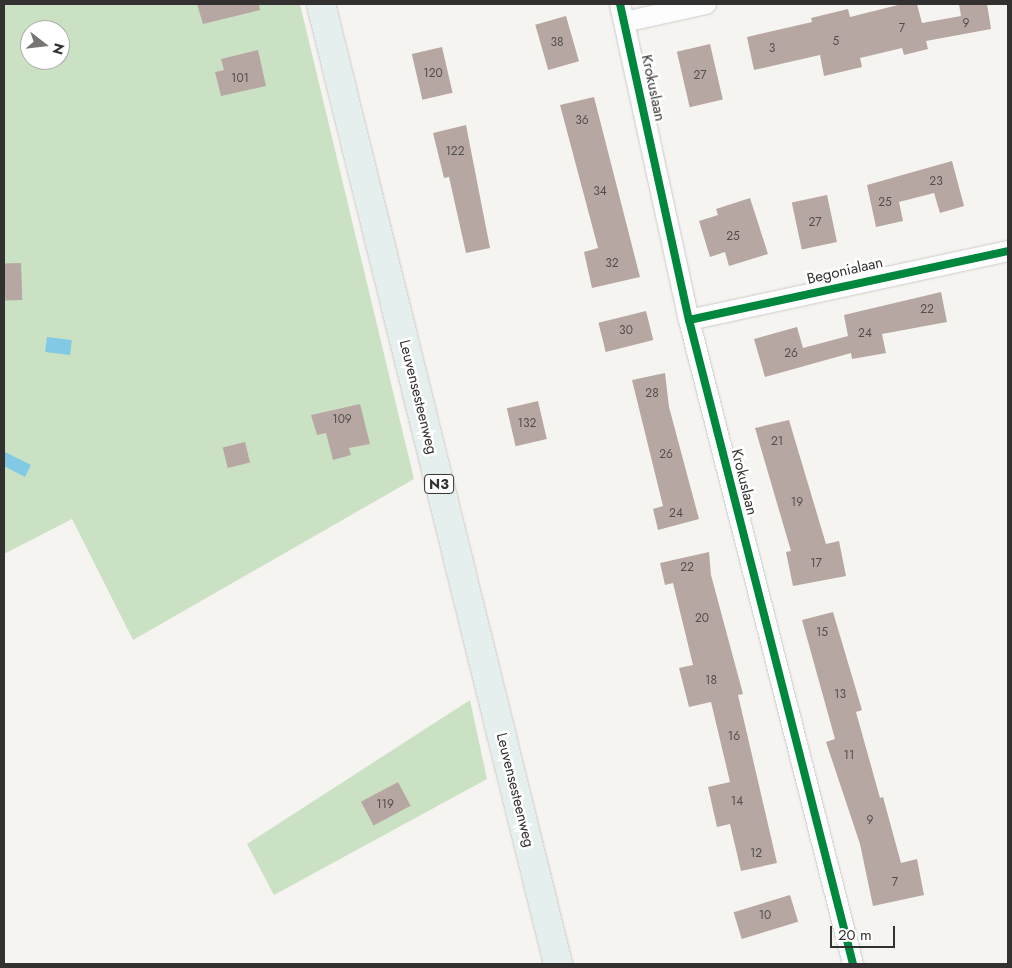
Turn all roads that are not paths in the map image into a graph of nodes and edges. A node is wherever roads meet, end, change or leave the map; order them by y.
1 (321, 4) edge
2 (706, 4) edge
3 (622, 13) edge
4 (1008, 251) edge
5 (688, 320) junction
6 (558, 964) edge
7 (853, 964) edge

1 - 6 main road, Leuvensesteenweg / N3
2 - 3 street
3 - 5 street, Krokuslaan
4 - 5 street, Begonialaan
5 - 7 street, Krokuslaan

